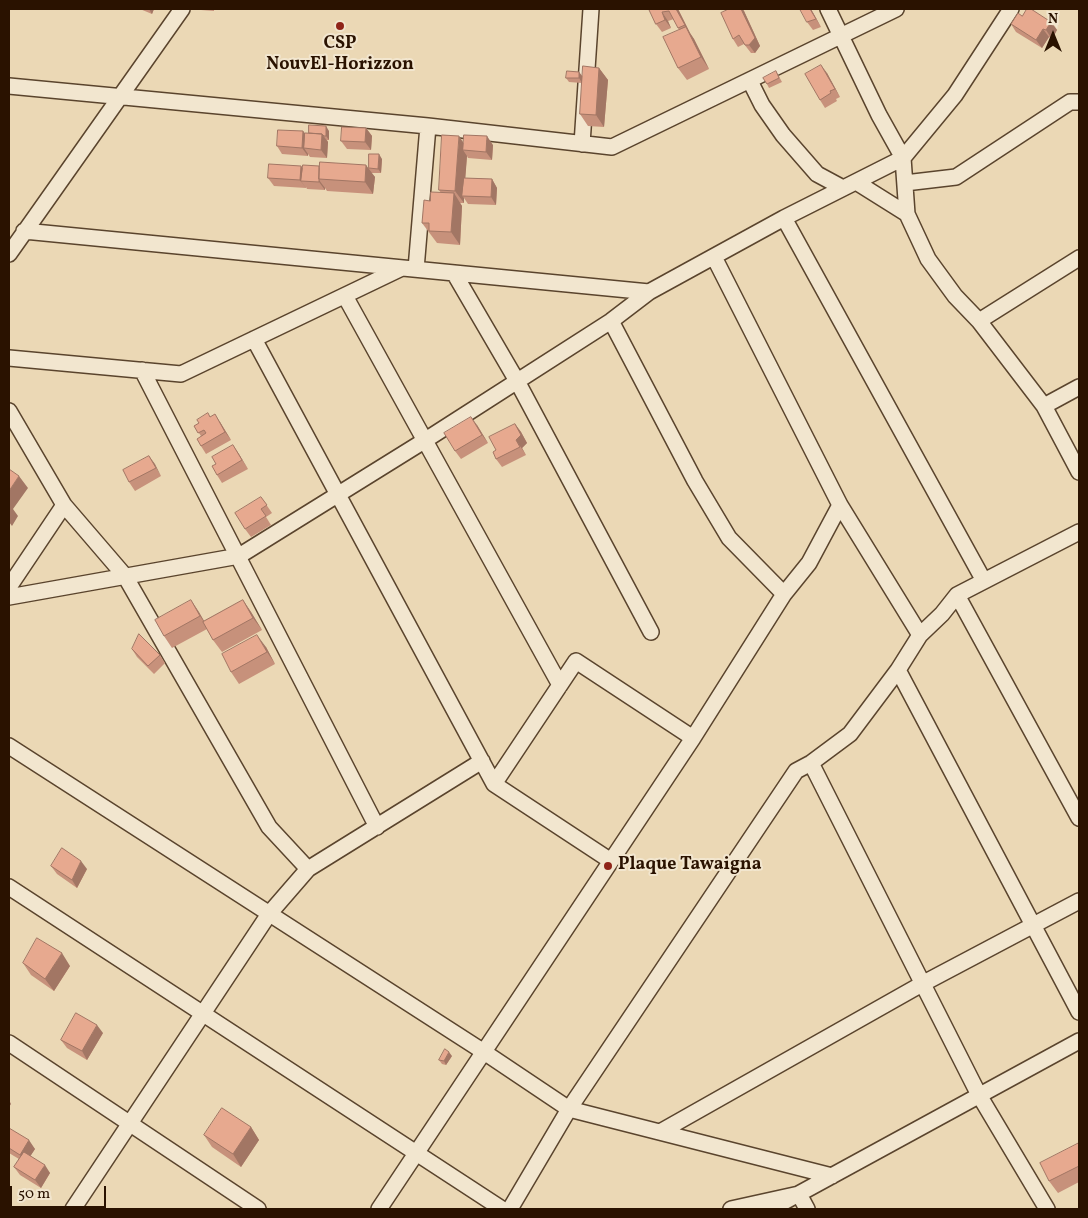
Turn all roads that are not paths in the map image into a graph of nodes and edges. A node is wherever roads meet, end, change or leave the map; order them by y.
1 (182, 9) edge
2 (591, 9) edge
3 (828, 9) edge
4 (896, 9) edge
5 (1011, 9) edge
6 (840, 37) junction
7 (750, 81) junction
8 (9, 86) edge
9 (1079, 89) edge
10 (120, 98) junction
11 (1075, 102) edge
12 (428, 126) junction
13 (582, 144) junction
14 (903, 158) junction
15 (905, 183) junction
16 (850, 185) junction
17 (907, 214) junction
18 (784, 218) junction
19 (24, 231) junction
20 (9, 254) edge
21 (714, 257) junction
22 (1079, 258) edge
23 (409, 268) junction
24 (454, 273) junction
25 (649, 292) junction
26 (345, 296) junction
27 (611, 321) junction
28 (979, 321) junction
29 (254, 339) junction
30 (9, 358) edge
31 (142, 370) junction
32 (517, 381) junction
33 (1079, 387) edge
34 (1044, 406) junction
35 (9, 411) edge
36 (424, 440) junction
37 (1079, 472) edge
38 (337, 495) junction
39 (64, 505) junction
40 (840, 505) junction
41 (1078, 538) edge
42 (239, 556) junction
43 (126, 576) junction
44 (984, 581) junction
45 (9, 588) edge
46 (784, 594) junction
47 (957, 595) junction
48 (9, 597) edge
49 (651, 632) dead end
50 (920, 635) junction
51 (898, 670) junction
52 (560, 685) junction
53 (692, 738) junction
54 (9, 746) edge
55 (482, 761) junction
56 (811, 763) junction
57 (494, 784) junction
58 (1079, 818) edge
59 (377, 827) junction
60 (611, 861) junction
61 (308, 870) junction
62 (9, 887) edge
63 (1079, 901) edge
64 (269, 914) junction
65 (1033, 926) junction
66 (922, 984) junction
67 (1079, 1012) edge
68 (203, 1014) junction
69 (1079, 1041) edge
70 (9, 1043) edge
71 (484, 1052) junction
72 (979, 1095) junction
73 (569, 1109) junction
74 (130, 1124) junction
75 (660, 1132) junction
76 (416, 1153) junction
77 (832, 1176) junction
78 (798, 1194) junction
79 (73, 1209) edge
80 (258, 1209) edge
81 (379, 1209) edge
82 (502, 1209) edge
83 (510, 1209) edge
84 (731, 1209) edge
85 (771, 1209) edge
86 (807, 1209) edge
87 (1047, 1209) edge

1 - 10 street
2 - 13 street
3 - 6 street
4 - 6 street
5 - 14 street
6 - 7 street
6 - 14 street
7 - 13 street
7 - 16 street
8 - 10 street
9 - 11 street
10 - 12 street
10 - 19 street
11 - 15 street
12 - 13 street
12 - 23 street
14 - 15 street
14 - 16 street
15 - 17 street
16 - 17 street
16 - 18 street
17 - 28 street
18 - 21 street
18 - 44 street
19 - 20 street
19 - 23 street
21 - 25 street
21 - 40 street
22 - 28 street
23 - 24 street
23 - 26 street
24 - 25 street
24 - 32 street
25 - 27 street
26 - 29 street
26 - 36 street
27 - 32 street
27 - 46 street
28 - 34 street
29 - 31 street
29 - 38 street
30 - 31 street
31 - 42 street
32 - 36 street
32 - 49 street
33 - 34 street
34 - 37 street
35 - 39 street
36 - 38 street
36 - 52 street
38 - 42 street
38 - 55 street
39 - 43 street
39 - 45 street
40 - 46 street
40 - 50 street
41 - 44 street
42 - 43 street
42 - 59 street
43 - 48 street
43 - 61 street
44 - 47 street
46 - 53 street
47 - 50 street
47 - 58 street
50 - 51 street
51 - 56 street
51 - 65 street
52 - 53 street
52 - 57 street
53 - 60 street
54 - 64 street
55 - 57 street
55 - 59 street
56 - 66 street
56 - 73 street
57 - 60 street
59 - 61 street
60 - 71 street
61 - 64 street
62 - 68 street
63 - 65 street
64 - 68 street
64 - 71 street
65 - 66 street
65 - 67 street
66 - 72 street
66 - 75 street
68 - 74 street
68 - 76 street
69 - 72 street
70 - 74 street
71 - 73 street
71 - 76 street
72 - 77 street
72 - 87 street
73 - 75 street
73 - 83 street
74 - 79 street
74 - 80 street
75 - 77 street
76 - 81 street
76 - 82 street
77 - 78 street
78 - 84 street
78 - 85 street
78 - 86 street

